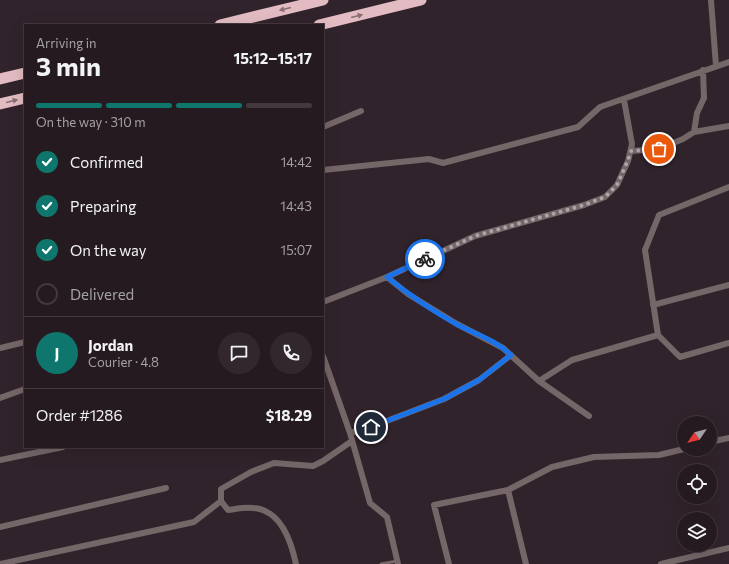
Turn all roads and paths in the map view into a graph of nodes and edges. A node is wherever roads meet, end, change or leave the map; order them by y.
1 (323, 0) edge
2 (421, 0) edge
3 (711, 0) edge
4 (224, 24) edge
5 (323, 24) edge
6 (729, 62) edge
7 (716, 66) junction
8 (703, 70) junction
9 (24, 73) edge
10 (0, 79) edge
11 (24, 98) edge
12 (624, 100) junction
13 (0, 104) edge
14 (361, 111) dead end
15 (729, 126) edge
16 (324, 127) edge
17 (694, 132) junction
18 (631, 151) junction
19 (324, 170) edge
20 (729, 186) edge
21 (387, 277) junction
22 (729, 285) edge
23 (324, 302) edge
24 (653, 305) junction
25 (658, 335) junction
26 (24, 342) edge
27 (729, 343) edge
28 (0, 348) edge
29 (511, 355) junction
30 (324, 360) edge
31 (539, 381) junction
32 (24, 389) edge
33 (0, 398) edge
34 (589, 416) dead end
35 (350, 433) junction
36 (729, 438) edge
37 (352, 441) junction
38 (717, 441) edge
39 (58, 448) edge
40 (677, 451) edge
41 (0, 460) edge
42 (166, 488) dead end
43 (508, 490) junction
44 (221, 501) junction
45 (0, 527) edge
46 (729, 548) edge
47 (397, 563) edge
48 (0, 564) edge
49 (296, 564) edge
50 (381, 564) edge
51 (449, 564) edge
52 (526, 564) edge
53 (661, 564) edge

1 -> 4 highway
5 -> 2 highway
3 - 7 street
6 - 7 street
7 - 8 street
8 - 12 street
8 - 17 street
9 - 10 highway
13 -> 11 highway
12 - 18 street
12 - 19 street
14 - 16 street
15 - 17 street
17 - 18 street
18 - 21 street
20 - 24 street
21 - 23 street
21 - 29 street
22 - 24 street
24 - 25 street
25 - 27 street
25 - 31 street
26 - 28 street
29 - 31 street
29 - 35 street
30 - 35 street
31 - 34 street
32 - 33 street
35 - 37 street
36 - 38 street
37 - 44 street
37 - 47 street
39 - 41 street
40 - 43 street
42 - 45 street
43 - 51 street
43 - 52 street
44 - 48 street
44 - 49 street
46 - 53 street
47 - 50 lane

